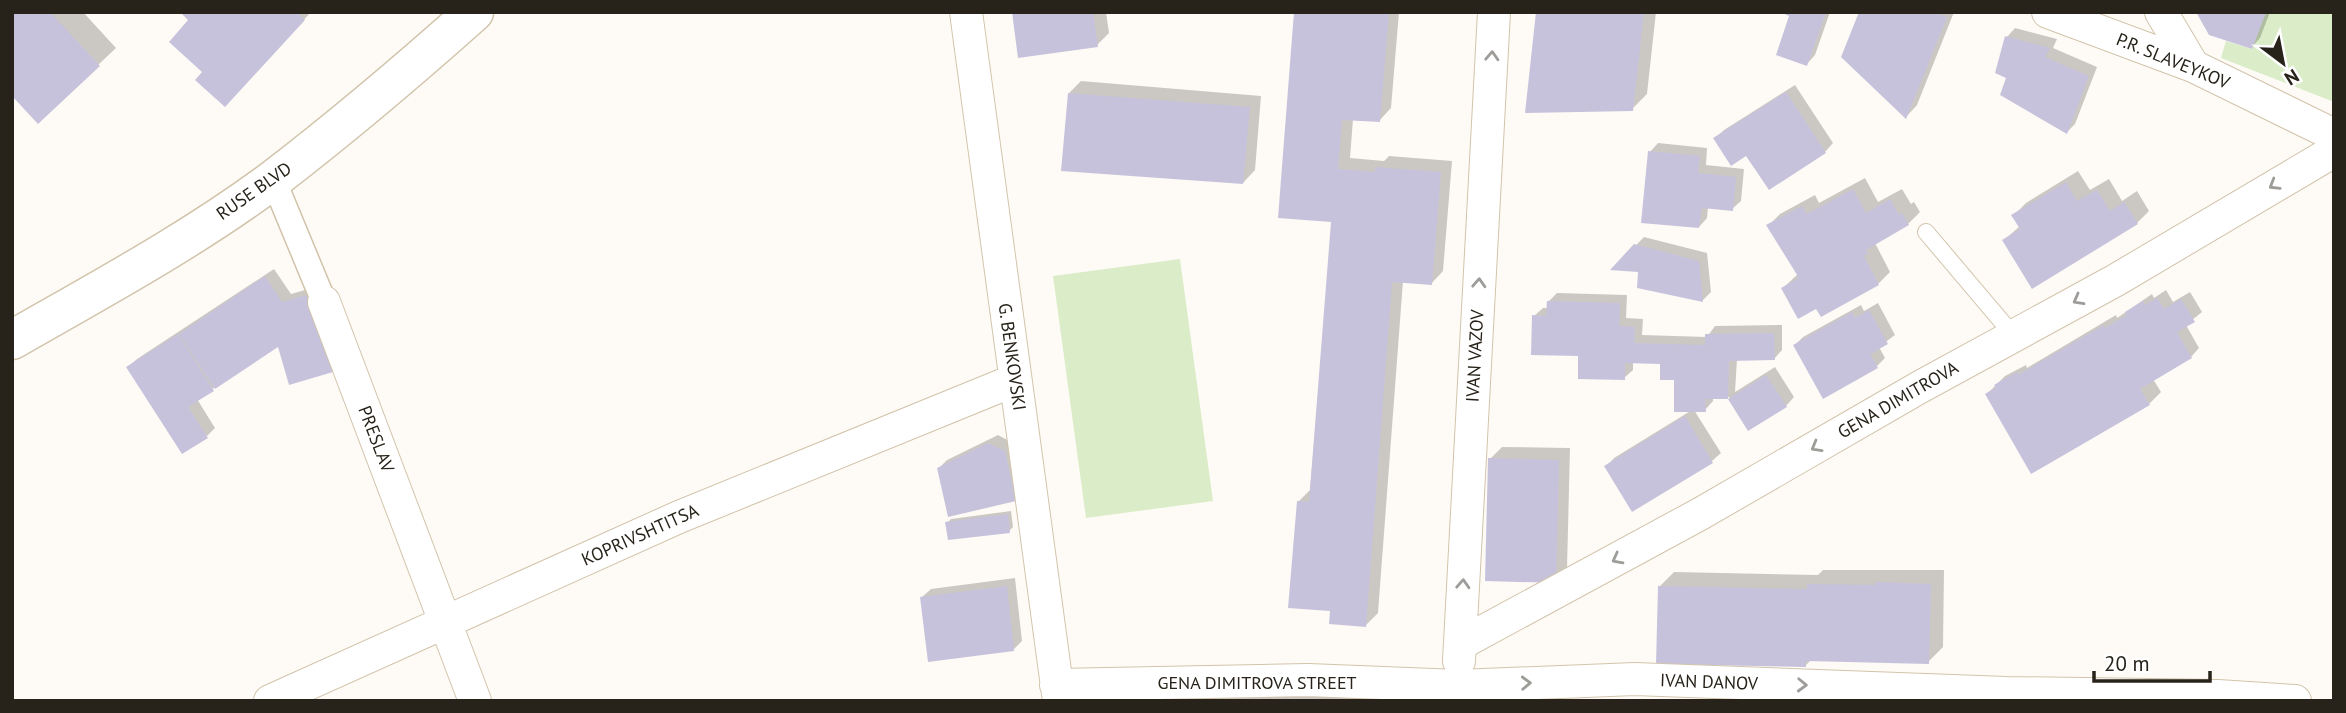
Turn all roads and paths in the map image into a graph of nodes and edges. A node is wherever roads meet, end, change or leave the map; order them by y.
1 (474, 12) edge
2 (966, 12) edge
3 (1494, 12) edge
4 (2048, 12) edge
5 (2161, 12) edge
6 (2193, 66) junction
7 (2334, 135) edge
8 (2334, 151) edge
9 (273, 179) junction
10 (1926, 232) dead end
11 (324, 302) joint
12 (2014, 336) junction
13 (12, 340) edge
14 (1015, 380) junction
15 (446, 622) junction
16 (1460, 645) junction
17 (1057, 693) edge
18 (1458, 693) edge
19 (270, 701) edge
20 (475, 701) edge
21 (2295, 701) edge

1 - 9 street, RUSE BLVD
2 - 14 street, G. BENKOVSKI
16 -> 3 street, IVAN VAZOV
4 - 6 street, P.R. SLAVEYKOV
5 - 6 street
6 - 7 street, P.R. SLAVEYKOV
8 -> 12 street, GENA DIMITROVA
9 - 11 street, PRESLAV
9 - 13 street, RUSE BLVD
10 - 12 lane
11 - 15 street, PRESLAV
12 -> 16 street, GENA DIMITROVA
14 - 15 street, KOPRIVSHTITSA
14 - 17 street, G. BENKOVSKI
15 - 19 street, KOPRIVSHTITSA
15 - 20 street, PRESLAV
16 - 18 street, IVAN VAZOV
17 - 18 street, GENA DIMITROVA STREET
18 -> 21 street, IVAN DANOV

